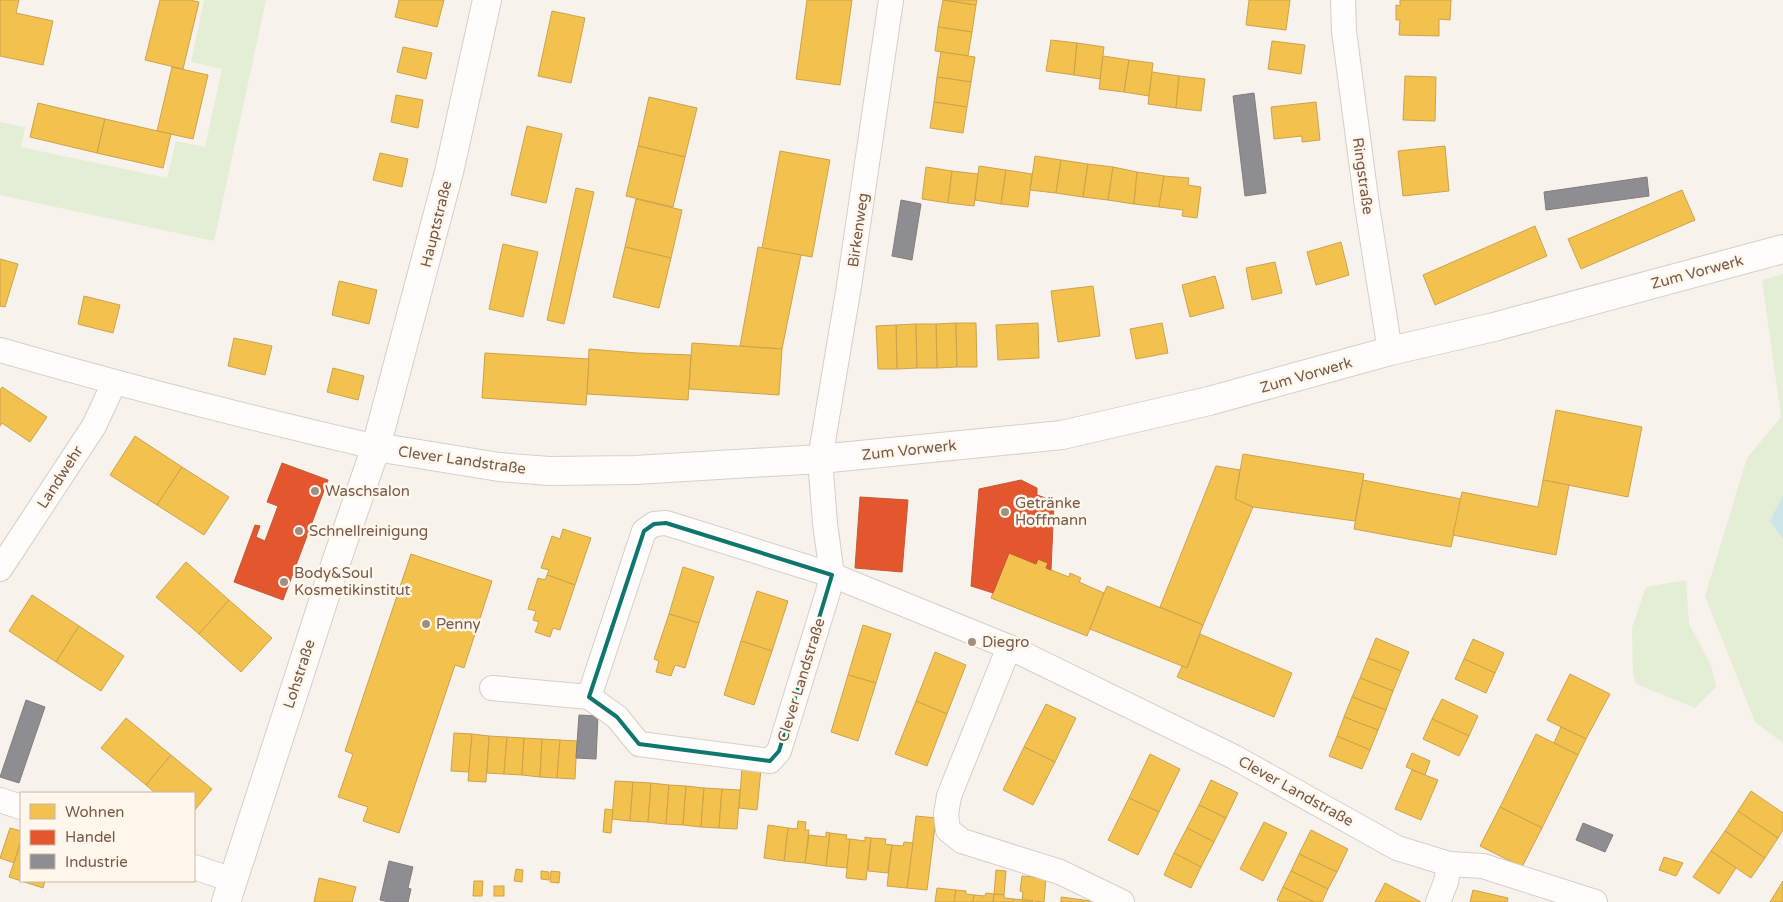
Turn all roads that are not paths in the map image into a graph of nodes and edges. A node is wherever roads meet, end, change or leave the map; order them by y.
1 (487, 0) edge
2 (890, 0) edge
3 (1343, 0) edge
4 (1783, 249) edge
5 (0, 350) edge
6 (1390, 351) junction
7 (114, 383) junction
8 (376, 447) junction
9 (820, 460) junction
10 (0, 569) edge
11 (832, 575) junction
12 (1009, 647) junction
13 (492, 688) dead end
14 (589, 697) junction
15 (0, 800) edge
16 (20, 807) edge
17 (1449, 864) junction
18 (195, 868) edge
19 (230, 891) edge
20 (1122, 902) edge
21 (1438, 902) edge
22 (1595, 902) edge

1 - 8 street, Hauptstraße
2 - 9 street, Birkenweg
3 - 6 street, Ringstraße
4 - 6 street, Zum Vorwerk
5 - 7 street, Clever Landstraße
6 - 9 street, Zum Vorwerk
7 - 8 street, Clever Landstraße
7 - 10 street, Landwehr
8 - 9 street, Clever Landstraße
8 - 19 street, Lohstraße
9 - 11 street, Clever Landstraße
11 - 12 street, Clever Landstraße
11 - 14 street, Clever Landstraße
11 - 14 street, Clever Landstraße
12 - 17 street, Clever Landstraße
12 - 20 street
13 - 14 street, Clever Landstraße
15 - 16 street
17 - 21 street
17 - 22 street, Clever Landstraße
18 - 19 street

